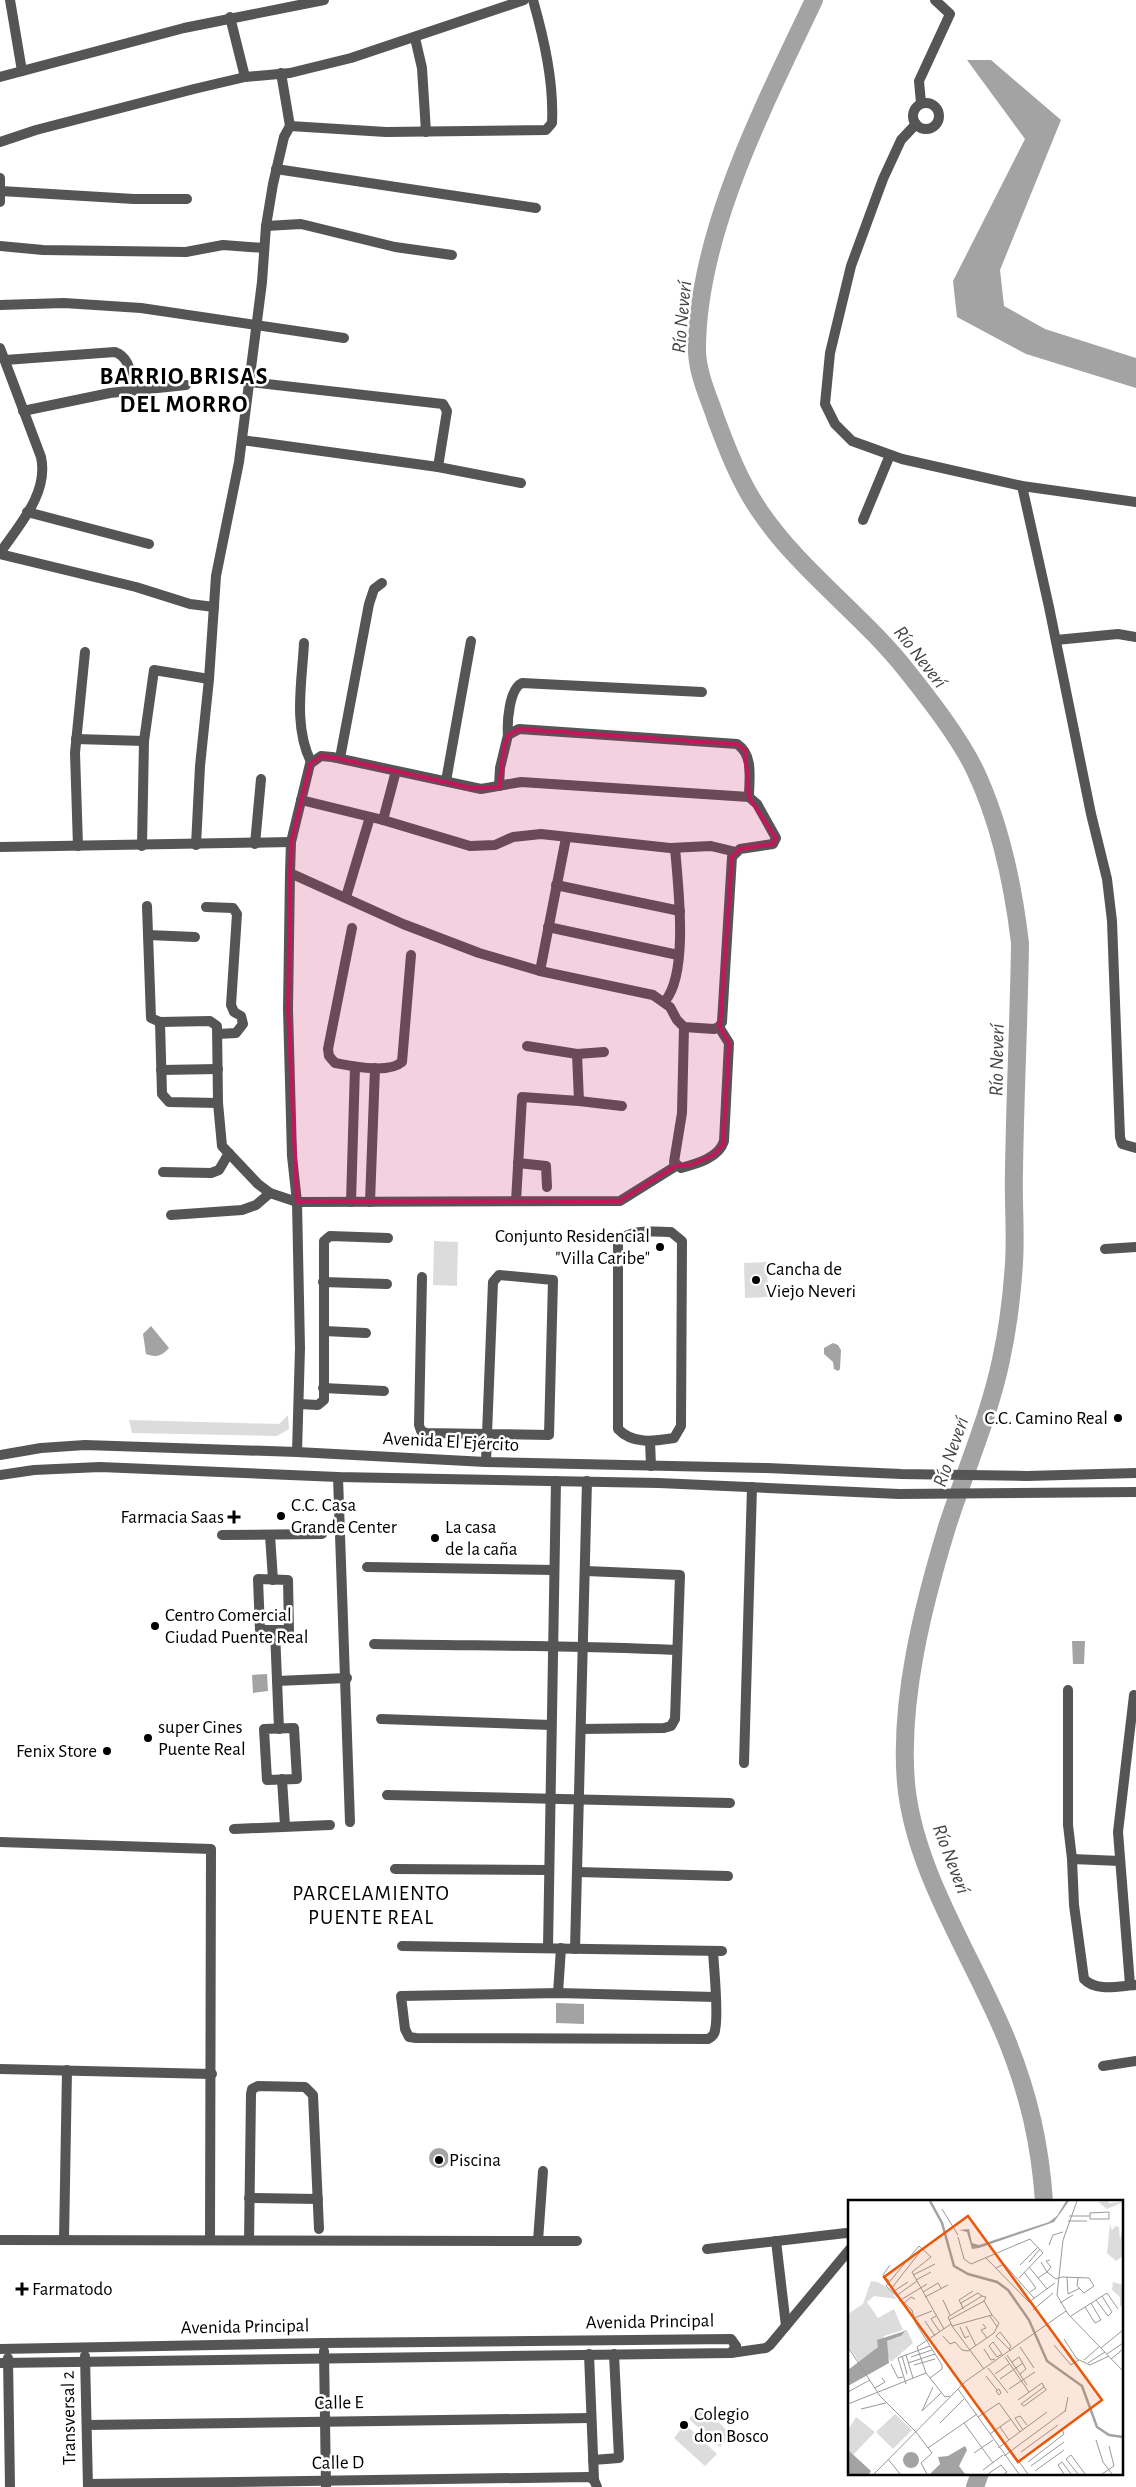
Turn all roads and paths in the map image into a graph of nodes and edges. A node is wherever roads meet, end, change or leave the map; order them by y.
1 (10, 0) edge
2 (324, 0) edge
3 (524, 0) edge
4 (533, 0) edge
5 (935, 0) edge
6 (230, 17) junction
7 (415, 38) junction
8 (22, 71) junction
9 (281, 73) junction
10 (0, 77) edge
11 (246, 77) junction
12 (921, 103) junction
13 (916, 124) junction
14 (290, 126) junction
15 (426, 132) junction
16 (0, 142) edge
17 (276, 169) junction
18 (0, 178) edge
19 (1, 191) edge
20 (187, 199) dead end
21 (0, 202) edge
22 (536, 208) dead end
23 (266, 226) junction
24 (0, 246) edge
25 (264, 248) junction
26 (452, 255) dead end
27 (0, 305) edge
28 (256, 326) junction
29 (344, 338) dead end
30 (0, 348) edge
31 (5, 360) junction
32 (248, 382) junction
33 (186, 385) dead end
34 (136, 389) junction
35 (24, 411) junction
36 (242, 440) junction
37 (890, 455) junction
38 (438, 467) junction
39 (521, 483) dead end
40 (1022, 486) junction
41 (1136, 502) edge
42 (27, 512) junction
43 (863, 520) dead end
44 (150, 544) dead end
45 (0, 554) edge
46 (382, 583) dead end
47 (214, 607) junction
48 (1136, 637) edge
49 (1056, 640) junction
50 (471, 641) dead end
51 (304, 644) dead end
52 (85, 652) dead end
53 (209, 680) junction
54 (702, 692) dead end
55 (508, 735) junction
56 (76, 739) junction
57 (144, 741) junction
58 (340, 758) junction
59 (311, 762) junction
60 (396, 771) junction
61 (261, 779) dead end
62 (446, 780) junction
63 (499, 786) junction
64 (749, 797) junction
65 (301, 800) junction
66 (370, 817) junction
67 (383, 820) junction
68 (566, 838) junction
69 (291, 842) junction
70 (255, 844) junction
71 (78, 846) junction
72 (142, 846) junction
73 (196, 846) junction
74 (0, 847) edge
75 (675, 848) junction
76 (736, 852) junction
77 (290, 873) junction
78 (556, 885) junction
79 (346, 897) junction
80 (147, 906) dead end
81 (206, 906) dead end
82 (680, 911) junction
83 (548, 927) junction
84 (352, 928) dead end
85 (148, 936) junction
86 (195, 937) dead end
87 (411, 955) dead end
88 (678, 955) junction
89 (540, 971) junction
90 (665, 1002) junction
91 (160, 1022) junction
92 (684, 1027) junction
93 (719, 1027) junction
94 (218, 1034) junction
95 (528, 1046) dead end
96 (604, 1052) dead end
97 (577, 1054) junction
98 (355, 1067) junction
99 (375, 1068) junction
100 (218, 1069) junction
101 (161, 1070) junction
102 (579, 1101) junction
103 (218, 1103) junction
104 (622, 1106) dead end
105 (1136, 1148) edge
106 (229, 1153) junction
107 (518, 1162) junction
108 (676, 1166) junction
109 (163, 1172) dead end
110 (546, 1187) dead end
111 (270, 1193) junction
112 (516, 1201) junction
113 (296, 1202) junction
114 (351, 1202) junction
115 (370, 1202) junction
116 (171, 1215) dead end
117 (388, 1238) dead end
118 (1136, 1247) edge
119 (1105, 1249) dead end
120 (422, 1277) dead end
121 (324, 1282) junction
122 (387, 1284) dead end
123 (324, 1331) junction
124 (366, 1333) dead end
125 (324, 1388) junction
126 (384, 1391) dead end
127 (299, 1404) junction
128 (487, 1434) junction
129 (650, 1441) junction
130 (297, 1452) junction
131 (0, 1455) edge
132 (486, 1462) junction
133 (652, 1466) junction
134 (1136, 1473) edge
135 (0, 1476) edge
136 (338, 1477) junction
137 (556, 1481) junction
138 (587, 1481) junction
139 (752, 1488) junction
140 (1136, 1492) edge
141 (322, 1534) dead end
142 (222, 1535) dead end
143 (270, 1535) junction
144 (367, 1567) dead end
145 (554, 1570) junction
146 (586, 1571) junction
147 (273, 1580) junction
148 (275, 1631) junction
149 (374, 1644) dead end
150 (584, 1647) junction
151 (552, 1648) junction
152 (676, 1650) junction
153 (347, 1678) junction
154 (277, 1681) junction
155 (1068, 1690) dead end
156 (1134, 1695) dead end
157 (382, 1719) dead end
158 (551, 1725) junction
159 (279, 1729) junction
160 (581, 1729) junction
161 (744, 1763) dead end
162 (282, 1779) junction
163 (387, 1795) dead end
164 (550, 1798) junction
165 (579, 1798) junction
166 (730, 1804) dead end
167 (350, 1822) dead end
168 (330, 1825) dead end
169 (285, 1826) junction
170 (234, 1829) dead end
171 (0, 1842) edge
172 (1072, 1859) junction
173 (1120, 1861) junction
174 (395, 1869) dead end
175 (549, 1870) junction
176 (577, 1872) junction
177 (728, 1876) dead end
178 (402, 1946) dead end
179 (548, 1948) junction
180 (561, 1948) junction
181 (575, 1949) junction
182 (1133, 1985) edge
183 (558, 1993) junction
184 (715, 1997) junction
185 (1136, 2061) edge
186 (1104, 2066) dead end
187 (0, 2069) edge
188 (67, 2070) junction
189 (212, 2074) junction
190 (543, 2171) dead end
191 (249, 2198) junction
192 (318, 2199) junction
193 (319, 2229) dead end
194 (848, 2233) edge
195 (0, 2240) edge
196 (64, 2240) junction
197 (210, 2240) junction
198 (249, 2240) junction
199 (538, 2241) junction
200 (577, 2241) dead end
201 (776, 2241) junction
202 (707, 2249) dead end
203 (848, 2251) edge
204 (786, 2326) junction
205 (324, 2343) junction
206 (85, 2348) junction
207 (4, 2349) edge
208 (731, 2352) junction
209 (589, 2354) junction
210 (614, 2354) junction
211 (324, 2357) junction
212 (85, 2362) junction
213 (4, 2363) edge
214 (592, 2418) junction
215 (325, 2420) junction
216 (86, 2425) junction
217 (593, 2460) junction
218 (593, 2481) edge
219 (326, 2484) edge
220 (88, 2486) edge
221 (10, 2487) edge

1 - 8 street
2 - 6 street
3 - 7 street
4 - 15 street
5 - 12 street
6 - 8 street
6 - 11 street
7 - 9 street
7 - 15 street
8 - 10 street
9 - 11 street
9 - 14 street
11 - 16 street
12 - 13 street
12 - 13 street
13 - 37 street
14 - 15 street
14 - 17 street
17 - 22 street
17 - 23 street
18 - 19 street
19 - 20 street
19 - 21 street
23 - 25 street
23 - 26 street
24 - 25 street
25 - 28 street
27 - 28 street
28 - 29 street
28 - 32 street
30 - 31 street
31 - 34 street
31 - 35 street
32 - 36 street
32 - 38 street
33 - 34 street
34 - 35 street
35 - 42 street
36 - 38 street
36 - 47 street
37 - 40 street
37 - 43 street
38 - 39 street
40 - 41 street
40 - 49 street
42 - 44 street
42 - 45 street
45 - 47 street
46 - 58 street
47 - 53 street
48 - 49 street
49 - 105 street
50 - 62 street
51 - 59 street
52 - 56 street
53 - 57 street
53 - 73 street
54 - 55 street
55 - 63 street
55 - 64 street
56 - 57 street
56 - 71 street
57 - 72 street
58 - 59 street
58 - 60 street
59 - 65 street
60 - 62 street
60 - 67 street
61 - 70 street
62 - 63 street
63 - 64 street
64 - 76 street
65 - 66 street
65 - 69 street
66 - 67 street
66 - 79 street
67 - 68 street
68 - 75 street
68 - 78 street
69 - 70 street
69 - 77 street
70 - 73 street
71 - 72 street
71 - 74 street
72 - 73 street
75 - 76 street
75 - 82 street
76 - 93 street
77 - 79 street
77 - 113 street
78 - 82 street
78 - 83 street
79 - 89 street
80 - 85 street
81 - 94 street
82 - 88 street
83 - 88 street
83 - 89 street
84 - 98 street
85 - 86 street
85 - 91 street
87 - 99 street
88 - 90 street
89 - 90 street
90 - 92 street
91 - 94 street
91 - 101 street
92 - 93 street
92 - 108 street
93 - 108 street
94 - 100 street
95 - 97 street
96 - 97 street
97 - 102 street
98 - 99 street
98 - 114 street
99 - 115 street
100 - 101 street
100 - 103 street
101 - 103 street
102 - 104 street
102 - 107 street
103 - 106 street
106 - 109 street
106 - 111 street
107 - 110 street
107 - 112 street
108 - 112 street
111 - 113 street
111 - 116 street
112 - 115 street
113 - 114 street
113 - 127 street
114 - 115 street
117 - 121 street
118 - 119 street
120 - 128 street
121 - 122 street
121 - 123 street
123 - 124 street
123 - 125 street
125 - 126 street
125 - 127 street
127 - 130 street
128 - 128 street
128 - 132 street
129 - 129 street
129 - 133 street
130 - 131 street, Avenida El Ejército
130 - 132 street, Avenida El Ejército
132 - 133 street, Avenida El Ejército
133 - 134 street, Avenida El Ejército
135 - 136 street, Avenida El Ejército
136 - 137 street, Avenida El Ejército
136 - 153 street
137 - 138 street, Avenida El Ejército
137 - 145 street
138 - 139 street, Avenida El Ejército
138 - 146 street
139 - 140 street, Avenida El Ejército
139 - 161 street
141 - 143 street
142 - 143 street
143 - 147 street
144 - 145 street
145 - 151 street
146 - 150 street
146 - 152 street
147 - 148 street
147 - 148 street
148 - 154 street
149 - 151 street
150 - 151 street
150 - 152 street
150 - 160 street
151 - 158 street
152 - 160 street
153 - 154 street
153 - 167 street
154 - 159 street
155 - 172 street
156 - 173 street
157 - 158 street
158 - 164 street
159 - 162 street
159 - 162 street
160 - 165 street
162 - 169 street
163 - 164 street
164 - 165 street
164 - 175 street
165 - 166 street
165 - 176 street
168 - 169 street
169 - 170 street
171 - 189 street
172 - 173 street
172 - 182 street
173 - 182 street
174 - 175 street
175 - 179 street
176 - 177 street
176 - 181 street
178 - 179 street
179 - 180 street
180 - 181 street
180 - 183 street
181 - 184 street
183 - 184 street
183 - 184 street
185 - 186 street
187 - 188 street
188 - 189 street
188 - 196 street
189 - 197 street
190 - 199 street
191 - 192 street
191 - 192 street
191 - 198 street
192 - 193 street
194 - 201 street
195 - 196 street
196 - 197 street
197 - 198 street
198 - 199 street
199 - 200 street
201 - 202 street
201 - 204 street
203 - 204 street
204 - 208 street
205 - 206 street, Avenida Principal
205 - 208 street, Avenida Principal
205 - 211 street
206 - 207 street, Avenida Principal
206 - 212 street, Transversal 2
207 - 213 street
208 - 210 street, Avenida Principal
209 - 210 street, Avenida Principal
209 - 211 street, Avenida Principal
209 - 214 street
210 - 217 street
211 - 212 street, Avenida Principal
211 - 215 street
212 - 213 street, Avenida Principal
212 - 216 street, Transversal 2
213 - 221 street
214 - 215 street, Calle E
214 - 217 street
215 - 216 street, Calle E
215 - 219 street
216 - 220 street, Transversal 2
217 - 218 street
218 - 219 street, Calle D
219 - 220 street, Calle D

